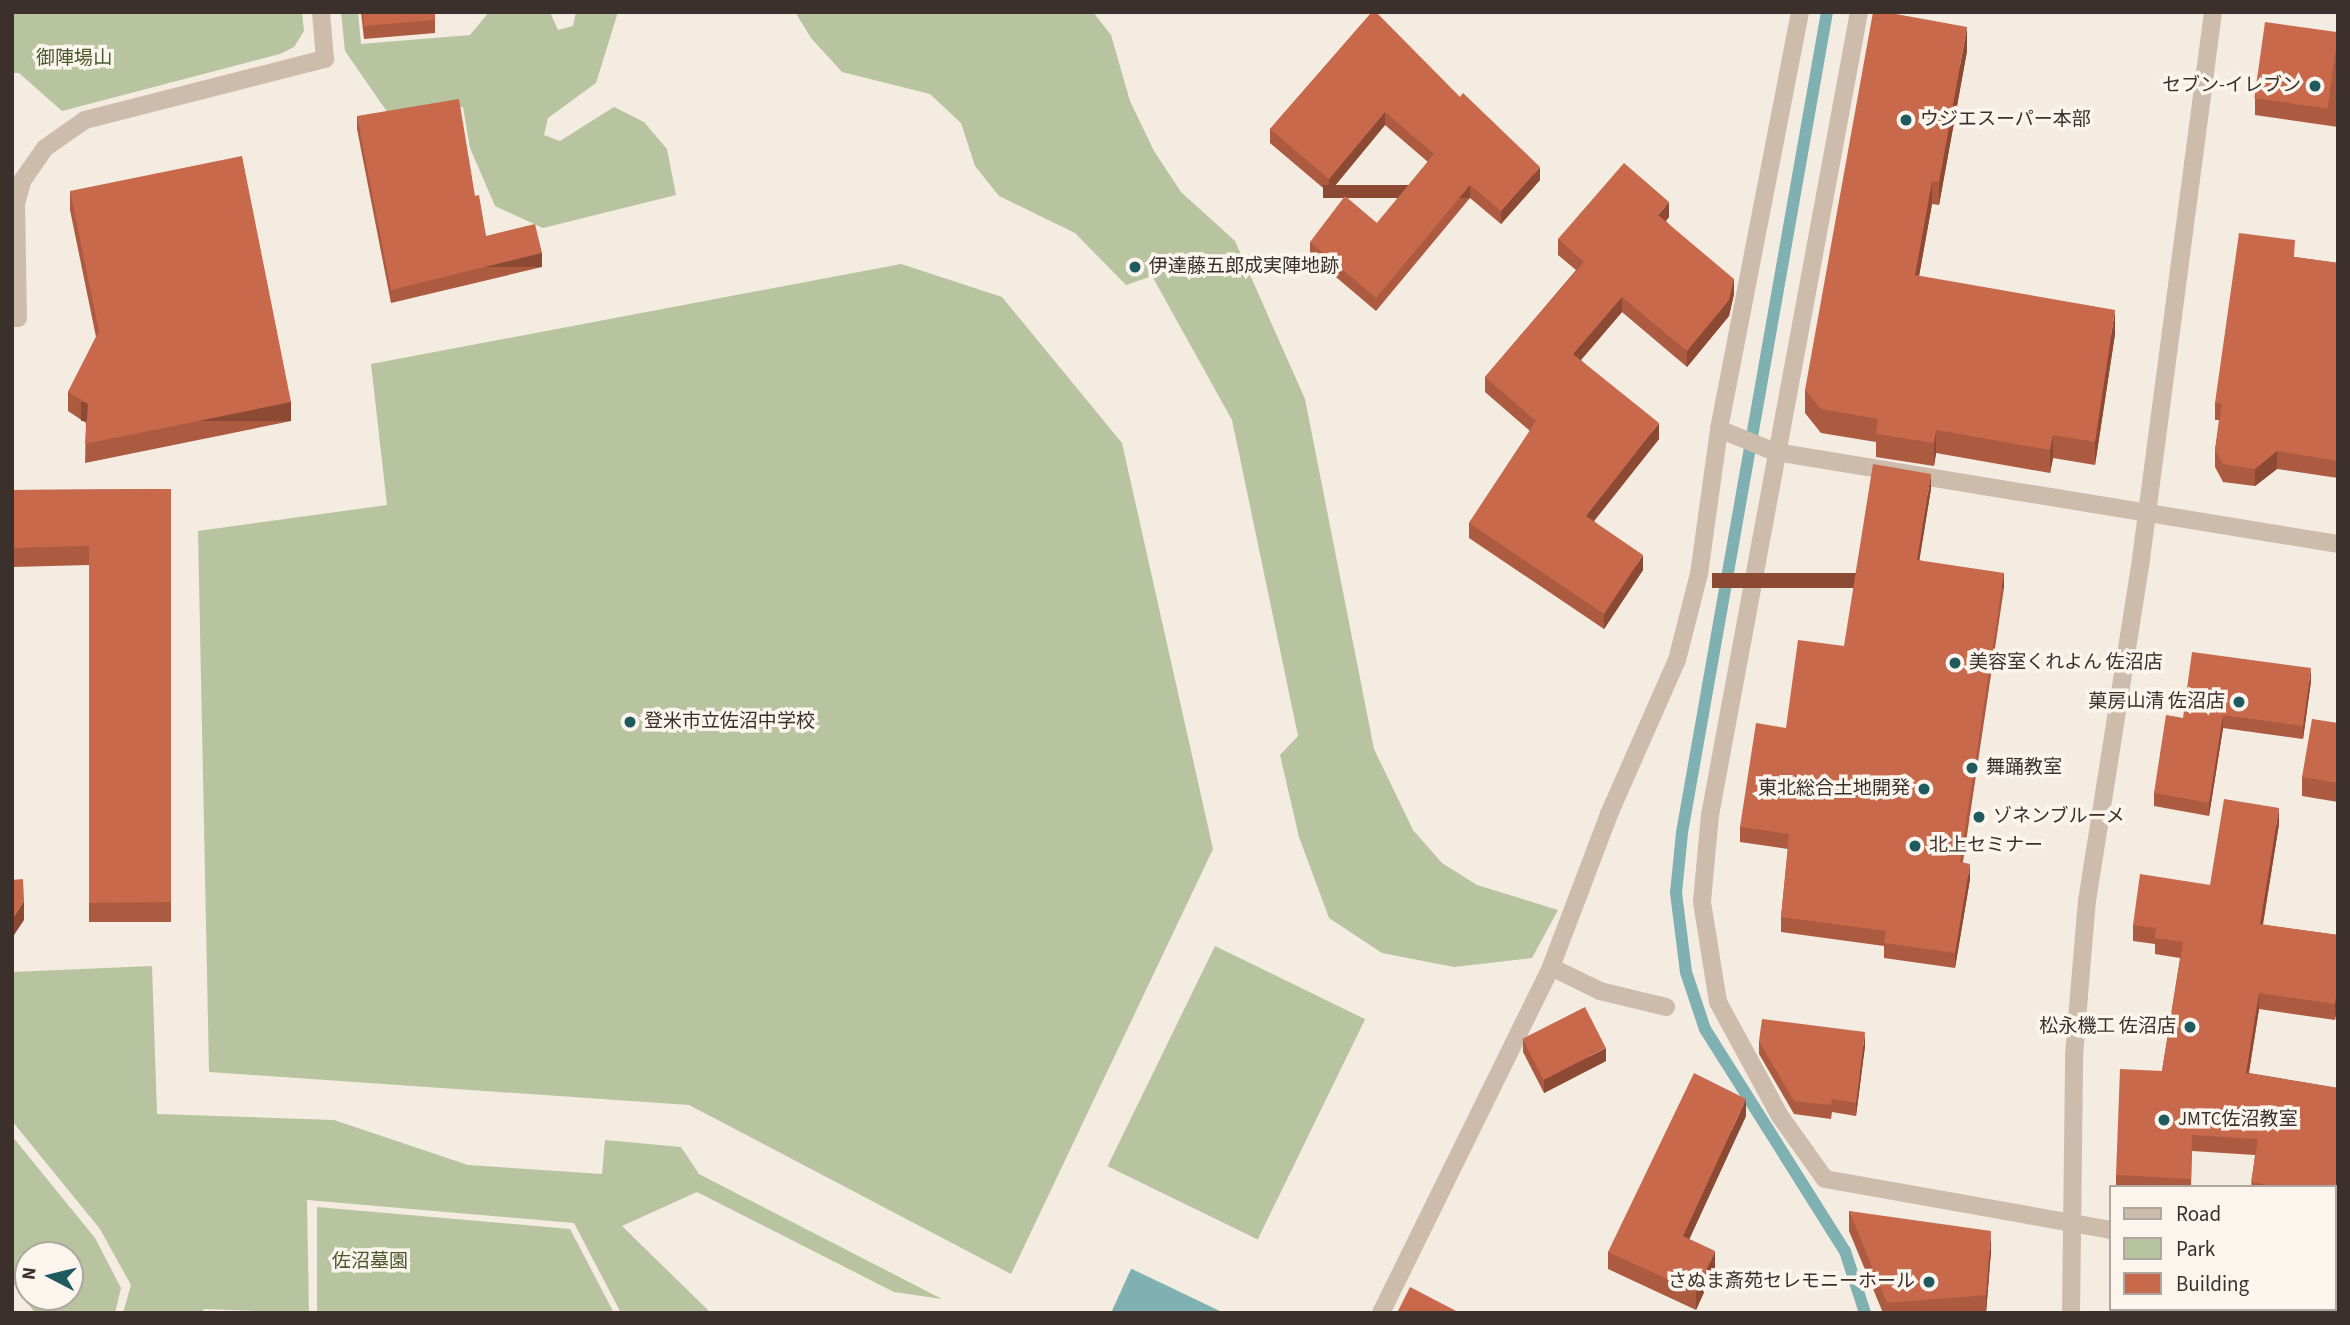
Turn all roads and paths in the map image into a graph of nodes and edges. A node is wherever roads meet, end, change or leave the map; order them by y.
1 (321, 12) edge
2 (1800, 12) edge
3 (1859, 12) edge
4 (2213, 12) edge
5 (12, 318) edge
6 (1719, 429) junction
7 (1775, 452) junction
8 (2147, 511) junction
9 (2338, 544) edge
10 (1551, 967) junction
11 (1666, 1007) dead end
12 (2069, 1224) junction
13 (2108, 1230) edge
14 (1381, 1313) edge
15 (2071, 1313) edge

1 - 5 street
2 - 6 street
3 - 7 street
4 - 8 street
6 - 7 street
6 - 10 street
7 - 8 street
7 - 12 street
8 - 9 street
8 - 12 street
10 - 11 street
10 - 14 street
12 - 13 street
12 - 15 street

